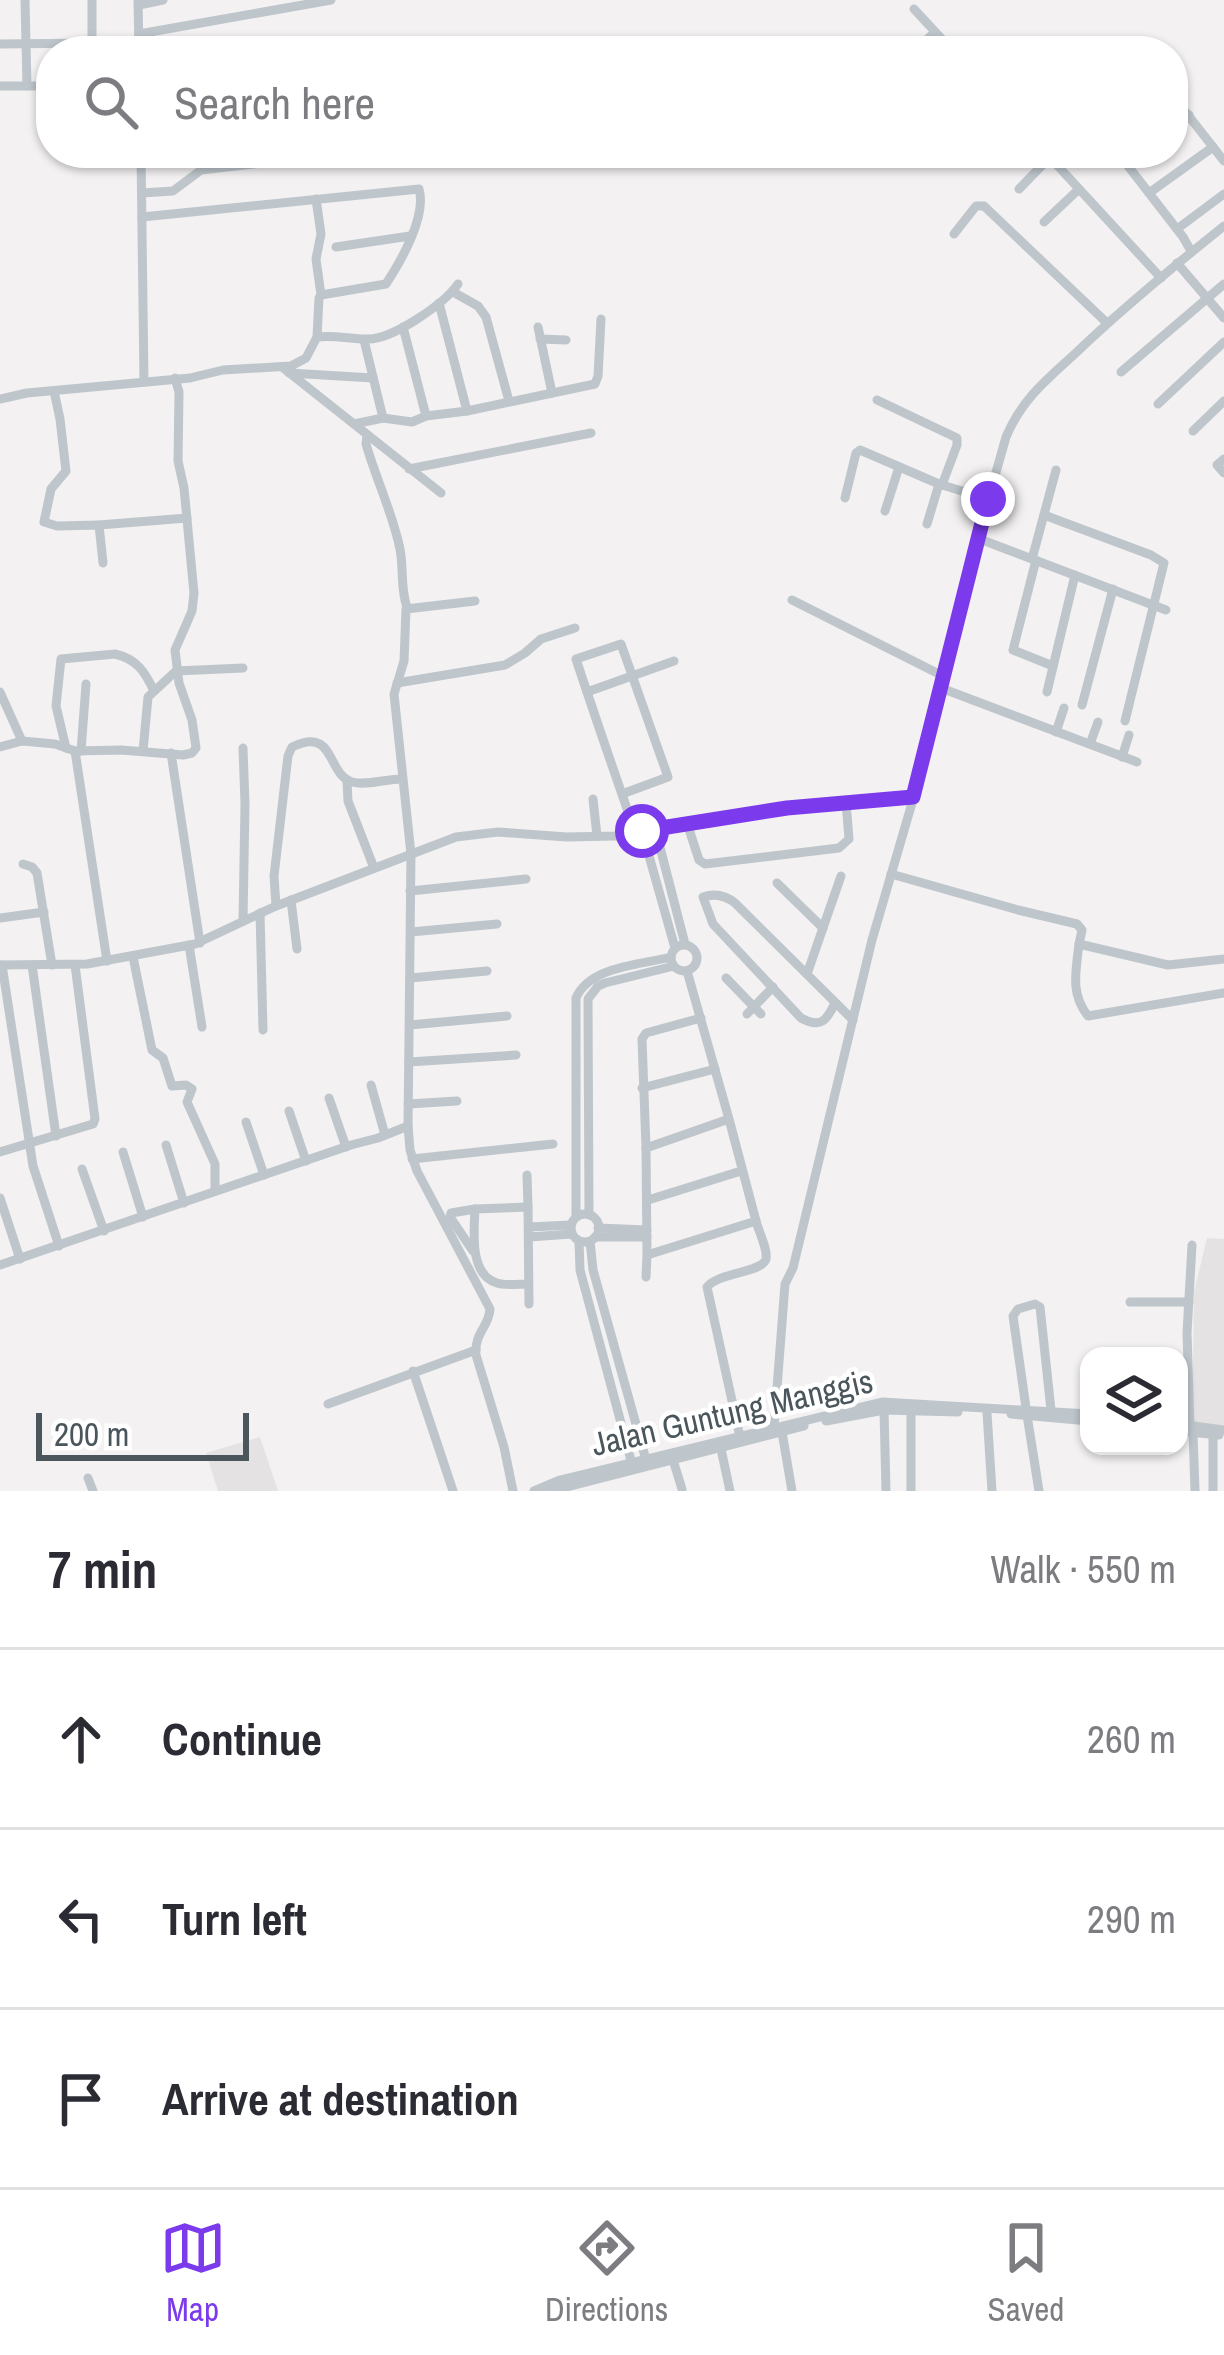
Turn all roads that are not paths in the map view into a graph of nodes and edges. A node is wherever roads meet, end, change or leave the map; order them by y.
1 (25, 0) edge
2 (92, 0) edge
3 (163, 0) edge
4 (331, 0) edge
5 (138, 2) edge
6 (914, 9) dead end
7 (935, 32) junction
8 (139, 34) joint
9 (92, 36) edge
10 (931, 36) edge
11 (939, 36) edge
12 (26, 43) junction
13 (0, 44) edge
14 (36, 44) edge
15 (0, 86) edge
16 (27, 86) junction
17 (36, 86) edge
18 (1189, 115) edge
19 (1213, 147) junction
20 (1224, 161) edge
21 (1188, 165) edge
22 (141, 168) edge
23 (215, 168) edge
24 (1037, 168) edge
25 (1060, 168) edge
26 (1129, 168) edge
27 (1184, 168) edge
28 (201, 170) joint
29 (1019, 189) dead end
30 (1079, 189) junction
31 (142, 193) junction
32 (1149, 193) junction
33 (1224, 194) edge
34 (316, 199) junction
35 (142, 217) junction
36 (1044, 222) dead end
37 (1224, 226) edge
38 (1177, 229) junction
39 (954, 234) dead end
40 (410, 236) junction
41 (336, 247) dead end
42 (1191, 251) junction
43 (1177, 263) junction
44 (1161, 278) junction
45 (1224, 284) edge
46 (321, 295) junction
47 (1207, 298) junction
48 (440, 303) junction
49 (1224, 318) edge
50 (601, 319) dead end
51 (1107, 323) junction
52 (404, 327) junction
53 (317, 337) junction
54 (364, 340) junction
55 (566, 340) dead end
56 (1224, 342) edge
57 (286, 370) junction
58 (1121, 372) dead end
59 (175, 378) junction
60 (374, 378) junction
61 (144, 382) junction
62 (53, 391) junction
63 (552, 393) junction
64 (0, 400) edge
65 (877, 400) dead end
66 (509, 401) junction
67 (1224, 401) edge
68 (1159, 404) dead end
69 (467, 411) junction
70 (426, 416) junction
71 (383, 418) junction
72 (354, 424) junction
73 (1192, 431) dead end
74 (591, 433) dead end
75 (367, 435) junction
76 (1224, 459) edge
77 (899, 467) junction
78 (409, 469) junction
79 (1056, 470) dead end
80 (1224, 473) edge
81 (940, 484) junction
82 (441, 493) dead end
83 (845, 498) dead end
84 (988, 499) junction
85 (885, 511) dead end
86 (1044, 515) junction
87 (187, 518) junction
88 (927, 524) dead end
89 (99, 525) junction
90 (977, 538) junction
91 (1034, 559) junction
92 (103, 563) dead end
93 (1076, 574) junction
94 (1114, 589) junction
95 (792, 600) dead end
96 (475, 601) dead end
97 (407, 608) junction
98 (1161, 608) junction
99 (575, 628) dead end
100 (674, 662) dead end
101 (1053, 666) junction
102 (243, 668) dead end
103 (176, 670) junction
104 (632, 676) junction
105 (942, 682) junction
106 (397, 683) junction
107 (86, 684) dead end
108 (154, 691) junction
109 (0, 692) edge
110 (587, 692) junction
111 (1047, 692) dead end
112 (1082, 706) dead end
113 (1064, 708) dead end
114 (1125, 721) dead end
115 (1098, 722) dead end
116 (1056, 731) junction
117 (1129, 735) dead end
118 (22, 741) junction
119 (1090, 744) junction
120 (0, 747) edge
121 (243, 748) dead end
122 (74, 750) junction
123 (143, 751) junction
124 (171, 753) junction
125 (1122, 757) junction
126 (1137, 762) dead end
127 (401, 779) junction
128 (347, 781) junction
129 (622, 794) junction
130 (913, 797) junction
131 (592, 799) dead end
132 (846, 802) junction
133 (687, 823) junction
134 (655, 828) junction
135 (638, 831) junction
136 (597, 836) junction
137 (411, 854) junction
138 (23, 864) dead end
139 (374, 868) junction
140 (891, 874) junction
141 (841, 876) dead end
142 (526, 879) dead end
143 (777, 883) dead end
144 (410, 891) junction
145 (667, 897) junction
146 (291, 900) junction
147 (277, 906) junction
148 (44, 912) junction
149 (260, 913) junction
150 (0, 918) edge
151 (243, 922) junction
152 (497, 924) dead end
153 (823, 928) junction
154 (411, 932) junction
155 (195, 944) junction
156 (1079, 944) junction
157 (297, 949) dead end
158 (676, 954) junction
159 (133, 957) junction
160 (1224, 959) edge
161 (107, 962) junction
162 (1, 965) edge
163 (32, 965) junction
164 (52, 965) junction
165 (76, 965) junction
166 (687, 970) junction
167 (487, 971) dead end
168 (626, 973) junction
169 (807, 974) junction
170 (410, 978) junction
171 (726, 978) dead end
172 (773, 988) junction
173 (1224, 993) edge
174 (836, 1003) junction
175 (507, 1016) dead end
176 (701, 1018) junction
177 (853, 1020) junction
178 (410, 1025) junction
179 (202, 1027) dead end
180 (263, 1030) dead end
181 (517, 1055) dead end
182 (409, 1062) junction
183 (715, 1070) junction
184 (371, 1085) dead end
185 (642, 1088) junction
186 (329, 1099) dead end
187 (457, 1101) dead end
188 (408, 1104) junction
189 (289, 1112) dead end
190 (729, 1119) junction
191 (246, 1122) dead end
192 (408, 1126) junction
193 (385, 1135) junction
194 (56, 1136) junction
195 (28, 1143) junction
196 (554, 1144) dead end
197 (166, 1145) dead end
198 (346, 1147) junction
199 (646, 1148) junction
200 (0, 1151) edge
201 (123, 1152) dead end
202 (412, 1159) junction
203 (306, 1160) junction
204 (82, 1169) dead end
205 (741, 1172) junction
206 (264, 1175) junction
207 (527, 1175) dead end
208 (215, 1191) junction
209 (0, 1198) edge
210 (648, 1200) junction
211 (184, 1203) junction
212 (528, 1207) junction
213 (475, 1209) junction
214 (143, 1217) junction
215 (756, 1221) junction
216 (104, 1231) junction
217 (529, 1232) junction
218 (583, 1232) junction
219 (647, 1234) junction
220 (1192, 1245) dead end
221 (59, 1246) junction
222 (647, 1255) junction
223 (476, 1256) junction
224 (20, 1258) junction
225 (0, 1265) edge
226 (646, 1277) dead end
227 (528, 1284) junction
228 (1130, 1302) dead end
229 (1189, 1302) junction
230 (529, 1304) dead end
231 (1186, 1347) edge
232 (476, 1350) junction
233 (413, 1371) junction
234 (328, 1404) dead end
235 (884, 1409) junction
236 (1051, 1410) junction
237 (911, 1412) junction
238 (1026, 1412) junction
239 (987, 1413) junction
240 (1080, 1416) edge
241 (1080, 1417) edge
242 (1188, 1429) edge
243 (778, 1430) junction
244 (1220, 1433) edge
245 (740, 1437) junction
246 (1188, 1448) edge
247 (721, 1449) junction
248 (646, 1460) junction
249 (674, 1460) junction
250 (632, 1463) junction
251 (88, 1478) dead end
252 (682, 1489) edge
253 (93, 1491) edge
254 (453, 1491) edge
255 (513, 1491) edge
256 (534, 1491) edge
257 (551, 1491) edge
258 (730, 1491) edge
259 (792, 1491) edge
260 (886, 1491) edge
261 (911, 1491) edge
262 (992, 1491) edge
263 (1039, 1491) edge
264 (1195, 1491) edge
265 (1213, 1491) edge

1 - 12 street
2 - 9 street
3 - 5 street
4 - 8 street
5 - 8 street
6 - 7 street
7 - 10 street
7 - 11 street
12 - 13 street
12 - 14 street
12 - 16 street
15 - 16 street
16 - 17 street
18 - 19 street
19 - 20 street
19 - 21 street
22 - 31 street
23 - 28 street
24 - 29 street
25 - 30 street
26 - 32 street
27 - 32 street
28 - 31 street
30 - 36 street
30 - 44 street
31 - 35 street
32 - 38 street
33 - 38 street
34 - 35 street
34 - 40 street
34 - 46 street
35 - 61 street
37 - 42 street
38 - 42 street
39 - 51 street
40 - 41 street
40 - 46 street
42 - 43 street
43 - 44 street
43 - 47 street
44 - 51 street
45 - 47 street
46 - 53 street
47 - 49 street
47 - 58 street
48 - 52 street
48 - 66 street
48 - 69 street
50 - 63 street
51 - 84 street
52 - 54 street
52 - 70 street
53 - 54 street
53 - 57 street
54 - 60 street
55 - 63 street
56 - 68 street
57 - 59 street
57 - 60 street
57 - 72 street
59 - 61 street
59 - 87 street
60 - 71 street
61 - 62 street
62 - 64 street
62 - 89 street
63 - 66 street
65 - 81 street
66 - 69 street
67 - 73 street
69 - 70 street
70 - 71 street
71 - 72 street
72 - 75 street
74 - 78 street
75 - 78 street
75 - 97 street
76 - 80 street
77 - 81 street
77 - 83 street
77 - 85 street
78 - 82 street
79 - 86 street
81 - 84 street
81 - 88 street
84 - 90 street
86 - 91 street
86 - 98 street
87 - 89 street
87 - 103 street
89 - 92 street
90 - 91 street
90 - 105 street
91 - 93 street
91 - 101 street
93 - 94 street
93 - 101 street
94 - 98 street
94 - 112 street
95 - 105 street
96 - 97 street
97 - 106 street
98 - 114 street
99 - 106 street
100 - 104 street
101 - 111 street
102 - 103 street
103 - 108 street
103 - 124 street
104 - 110 street
104 - 110 street
104 - 129 street
105 - 116 street
105 - 130 street
106 - 127 street
107 - 122 street
108 - 122 street
108 - 123 street
109 - 118 street
110 - 129 street
113 - 116 street
115 - 119 street
116 - 119 street
117 - 125 street
118 - 120 street
118 - 122 street
119 - 125 street
121 - 151 street
122 - 123 street
122 - 161 street
123 - 124 street
124 - 155 street
125 - 126 street
127 - 128 street
127 - 137 street
128 - 139 street
128 - 147 street
129 - 135 street
130 - 132 street
130 - 140 street
131 - 136 street
132 - 133 street
132 - 133 street
133 - 134 street
134 - 135 street
134 - 145 street
135 - 136 street
135 - 145 street
136 - 137 street
137 - 139 street
137 - 144 street
138 - 148 street
139 - 146 street
140 - 156 street
140 - 177 street
141 - 153 street
142 - 144 street
143 - 153 street
144 - 154 street
145 - 158 street
146 - 147 street
146 - 157 street
147 - 149 street
148 - 150 street
148 - 164 street
149 - 151 street
149 - 180 street
151 - 155 street
152 - 154 street
153 - 169 street
154 - 170 street
155 - 159 street
155 - 179 street
156 - 160 street
156 - 173 street
158 - 166 street
158 - 166 street
158 - 168 street
159 - 161 street
159 - 208 street
161 - 165 street
162 - 163 street
162 - 195 street
163 - 164 street
163 - 194 street
164 - 165 street
165 - 194 street
166 - 176 street
167 - 170 street
168 - 218 street
168 - 218 street
169 - 172 street
169 - 174 street
170 - 178 street
171 - 172 street
172 - 174 street
174 - 177 street
175 - 178 street
176 - 183 street
176 - 185 street
177 - 243 street
178 - 182 street
181 - 182 street
182 - 188 street
183 - 185 street
183 - 190 street
184 - 193 street
185 - 199 street
186 - 198 street
187 - 188 street
188 - 192 street
189 - 203 street
190 - 199 street
190 - 205 street
191 - 206 street
192 - 193 street
192 - 202 street
193 - 198 street
194 - 195 street
195 - 200 street
195 - 221 street
196 - 202 street
197 - 211 street
198 - 203 street
199 - 210 street
201 - 214 street
202 - 232 street
203 - 206 street
204 - 216 street
205 - 210 street
205 - 215 street
206 - 208 street
207 - 212 street
208 - 211 street
209 - 224 street
210 - 219 street
211 - 214 street
212 - 213 street
212 - 217 street
213 - 223 street
213 - 223 street
214 - 216 street
215 - 222 street
215 - 245 street
216 - 221 street
217 - 218 street
217 - 227 street
218 - 219 street
218 - 248 street
218 - 250 street
219 - 222 street
220 - 229 street
221 - 224 street
222 - 226 street
223 - 227 street
224 - 225 street
227 - 230 street
228 - 229 street
229 - 231 street
232 - 233 street
232 - 255 street
233 - 234 street
233 - 254 street
235 - 237 street, Jalan Guntung Manggis
235 - 243 street, Jalan Guntung Manggis
235 - 260 street
236 - 238 street, Jalan Guntung Manggis
236 - 238 street
236 - 240 street, Jalan Guntung Manggis
237 - 239 street, Jalan Guntung Manggis
237 - 261 street
238 - 239 street, Jalan Guntung Manggis
238 - 241 street, Jalan Guntung Manggis
238 - 243 street, Jalan Guntung Manggis
238 - 263 street
239 - 262 street
242 - 244 street
243 - 245 street, Jalan Guntung Manggis
243 - 247 street, Jalan Guntung Manggis
243 - 259 street
244 - 265 street
245 - 248 street, Jalan Guntung Manggis
246 - 264 street
247 - 249 street, Jalan Guntung Manggis
247 - 258 street
248 - 250 street, Jalan Guntung Manggis
249 - 252 street
249 - 257 street, Jalan Guntung Manggis
250 - 256 street, Jalan Guntung Manggis
251 - 253 street

